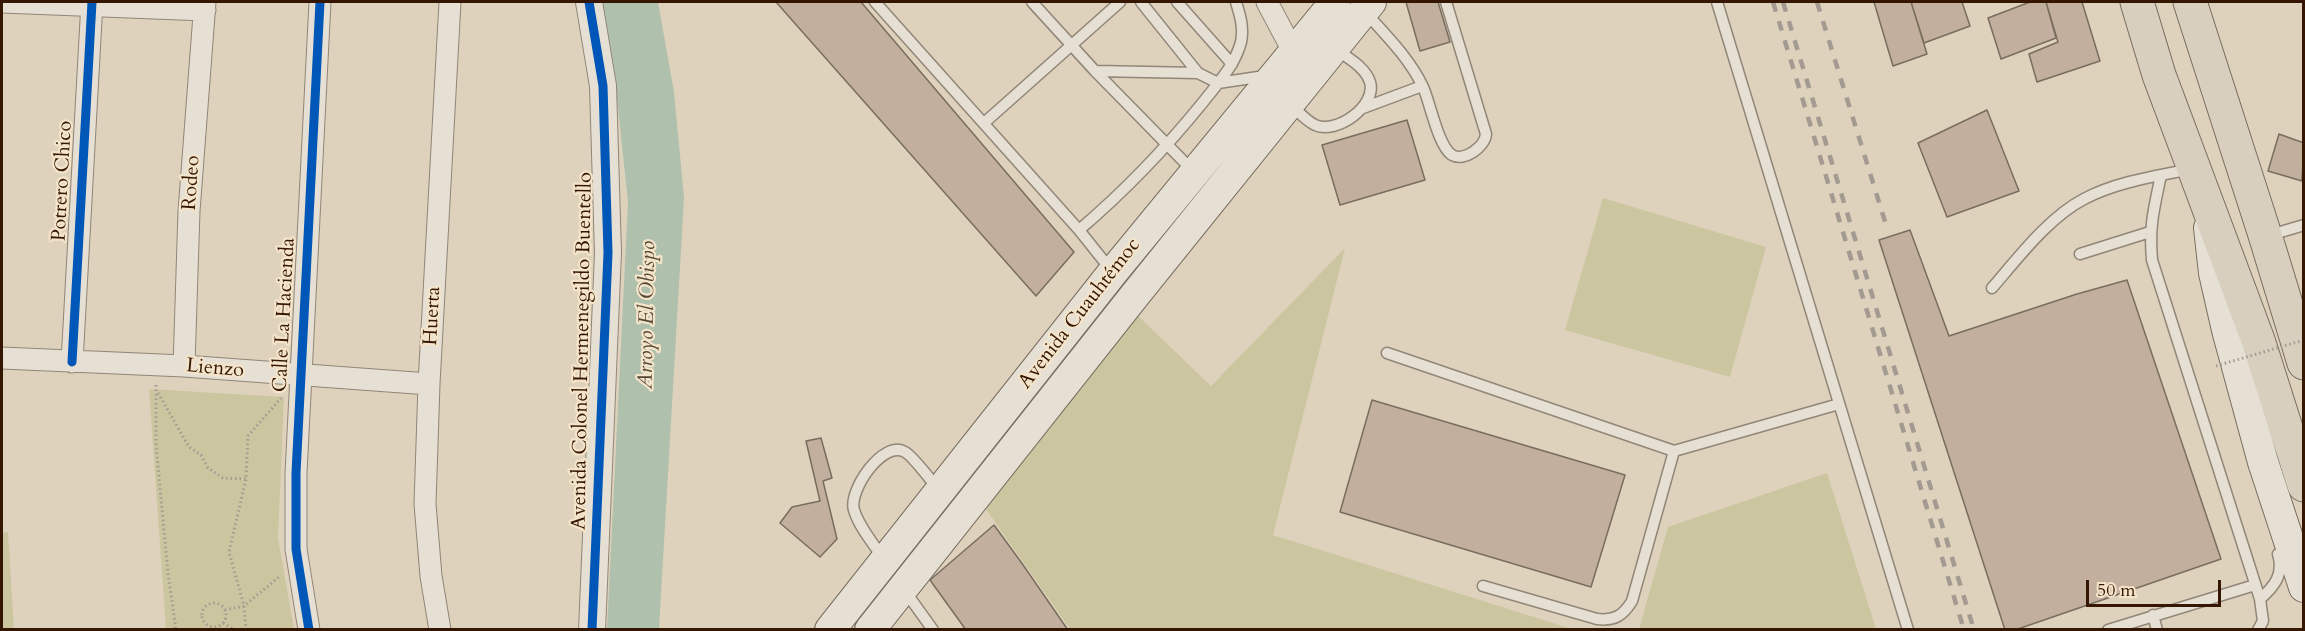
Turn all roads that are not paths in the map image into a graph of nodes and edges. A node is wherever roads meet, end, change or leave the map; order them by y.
1 (2, 2) edge
2 (320, 2) edge
3 (450, 2) edge
4 (589, 2) edge
5 (875, 2) edge
6 (1032, 2) edge
7 (1120, 2) edge
8 (1142, 2) edge
9 (1177, 2) edge
10 (1236, 2) edge
11 (1267, 2) edge
12 (1335, 2) edge
13 (1446, 2) edge
14 (1717, 2) edge
15 (2124, 2) edge
16 (2137, 2) edge
17 (2190, 2) edge
18 (92, 4) edge
19 (205, 6) edge
20 (1367, 6) edge
21 (1072, 46) junction
22 (1334, 48) junction
23 (1293, 51) junction
24 (1232, 64) junction
25 (1095, 71) junction
26 (1198, 74) junction
27 (1274, 74) junction
28 (2159, 75) junction
29 (1218, 84) junction
30 (1422, 86) junction
31 (1290, 104) junction
32 (1363, 108) junction
33 (984, 123) junction
34 (1270, 128) junction
35 (1167, 144) junction
36 (2193, 168) junction
37 (1194, 171) junction
38 (2161, 175) junction
39 (2250, 190) junction
40 (2206, 201) junction
41 (2290, 229) edge
42 (1079, 230) junction
43 (2150, 232) junction
44 (2080, 254) dead end
45 (1113, 272) junction
46 (1992, 288) dead end
47 (2304, 321) edge
48 (1387, 353) dead end
49 (2, 358) edge
50 (72, 362) junction
51 (2304, 363) edge
52 (184, 366) junction
53 (300, 376) junction
54 (429, 384) junction
55 (1839, 404) junction
56 (1674, 452) junction
57 (2263, 462) junction
58 (2304, 485) edge
59 (940, 491) junction
60 (894, 574) junction
61 (2255, 585) junction
62 (1483, 586) dead end
63 (2304, 587) edge
64 (2259, 599) junction
65 (2153, 615) junction
66 (309, 630) edge
67 (440, 630) edge
68 (592, 630) edge
69 (830, 630) edge
70 (870, 630) edge
71 (933, 630) edge
72 (1908, 630) edge
73 (2108, 630) edge
74 (2157, 630) edge
75 (2258, 630) edge

1 - 18 street
2 - 53 street, Calle La Hacienda
3 - 54 street, Huerta
4 - 68 street, Avenida Colonel Hermenegildo Buentello
5 - 33 lane
6 - 21 lane
7 - 21 lane
8 - 26 lane
9 - 24 lane
10 - 24 lane
11 - 23 street
12 - 23 main road, Avenida Cuauhtémoc
13 - 30 lane
14 - 55 lane
15 - 28 main road
16 - 28 main road
17 - 39 main road
18 - 19 street
18 - 50 street, Potrero Chico
19 - 52 street, Rodeo
20 - 22 main road, Avenida Cuauhtémoc
20 - 23 main road
20 - 30 lane
21 - 25 lane
21 - 33 lane
22 - 31 main road, Avenida Cuauhtémoc
22 - 32 lane
23 - 27 main road, Avenida Cuauhtémoc
23 - 34 main road
24 - 29 lane
25 - 26 lane
25 - 35 lane
26 - 29 lane
27 - 29 lane
27 - 37 main road, Avenida Cuauhtémoc
28 - 36 main road
29 - 35 lane
30 - 32 lane
31 - 32 lane
31 - 34 main road, Avenida Cuauhtémoc
33 - 42 lane
34 - 60 main road, Avenida Cuauhtémoc
35 - 37 lane
35 - 42 lane
36 - 38 lane
36 - 40 main road
37 - 45 main road, Avenida Cuauhtémoc
38 - 43 lane
38 - 46 lane
39 - 41 main road
39 - 51 main road
40 - 57 main road
40 - 58 main road
41 - 47 main road
42 - 45 lane
43 - 44 lane
43 - 61 lane
45 - 59 main road, Avenida Cuauhtémoc
48 - 56 lane
49 - 50 street, Lienzo
50 - 52 street, Lienzo
52 - 53 street, Lienzo
53 - 54 street, Lienzo
53 - 66 street, Calle La Hacienda
54 - 67 street, Huerta
55 - 56 lane
55 - 72 lane
56 - 62 lane
57 - 63 main road
57 - 64 lane
59 - 60 main road, Avenida Cuauhtémoc
59 - 60 lane
60 - 69 main road, Avenida Cuauhtémoc
60 - 70 main road, Avenida Cuauhtémoc
60 - 71 lane
61 - 64 lane
61 - 65 lane
64 - 75 lane
65 - 73 lane
65 - 74 lane

